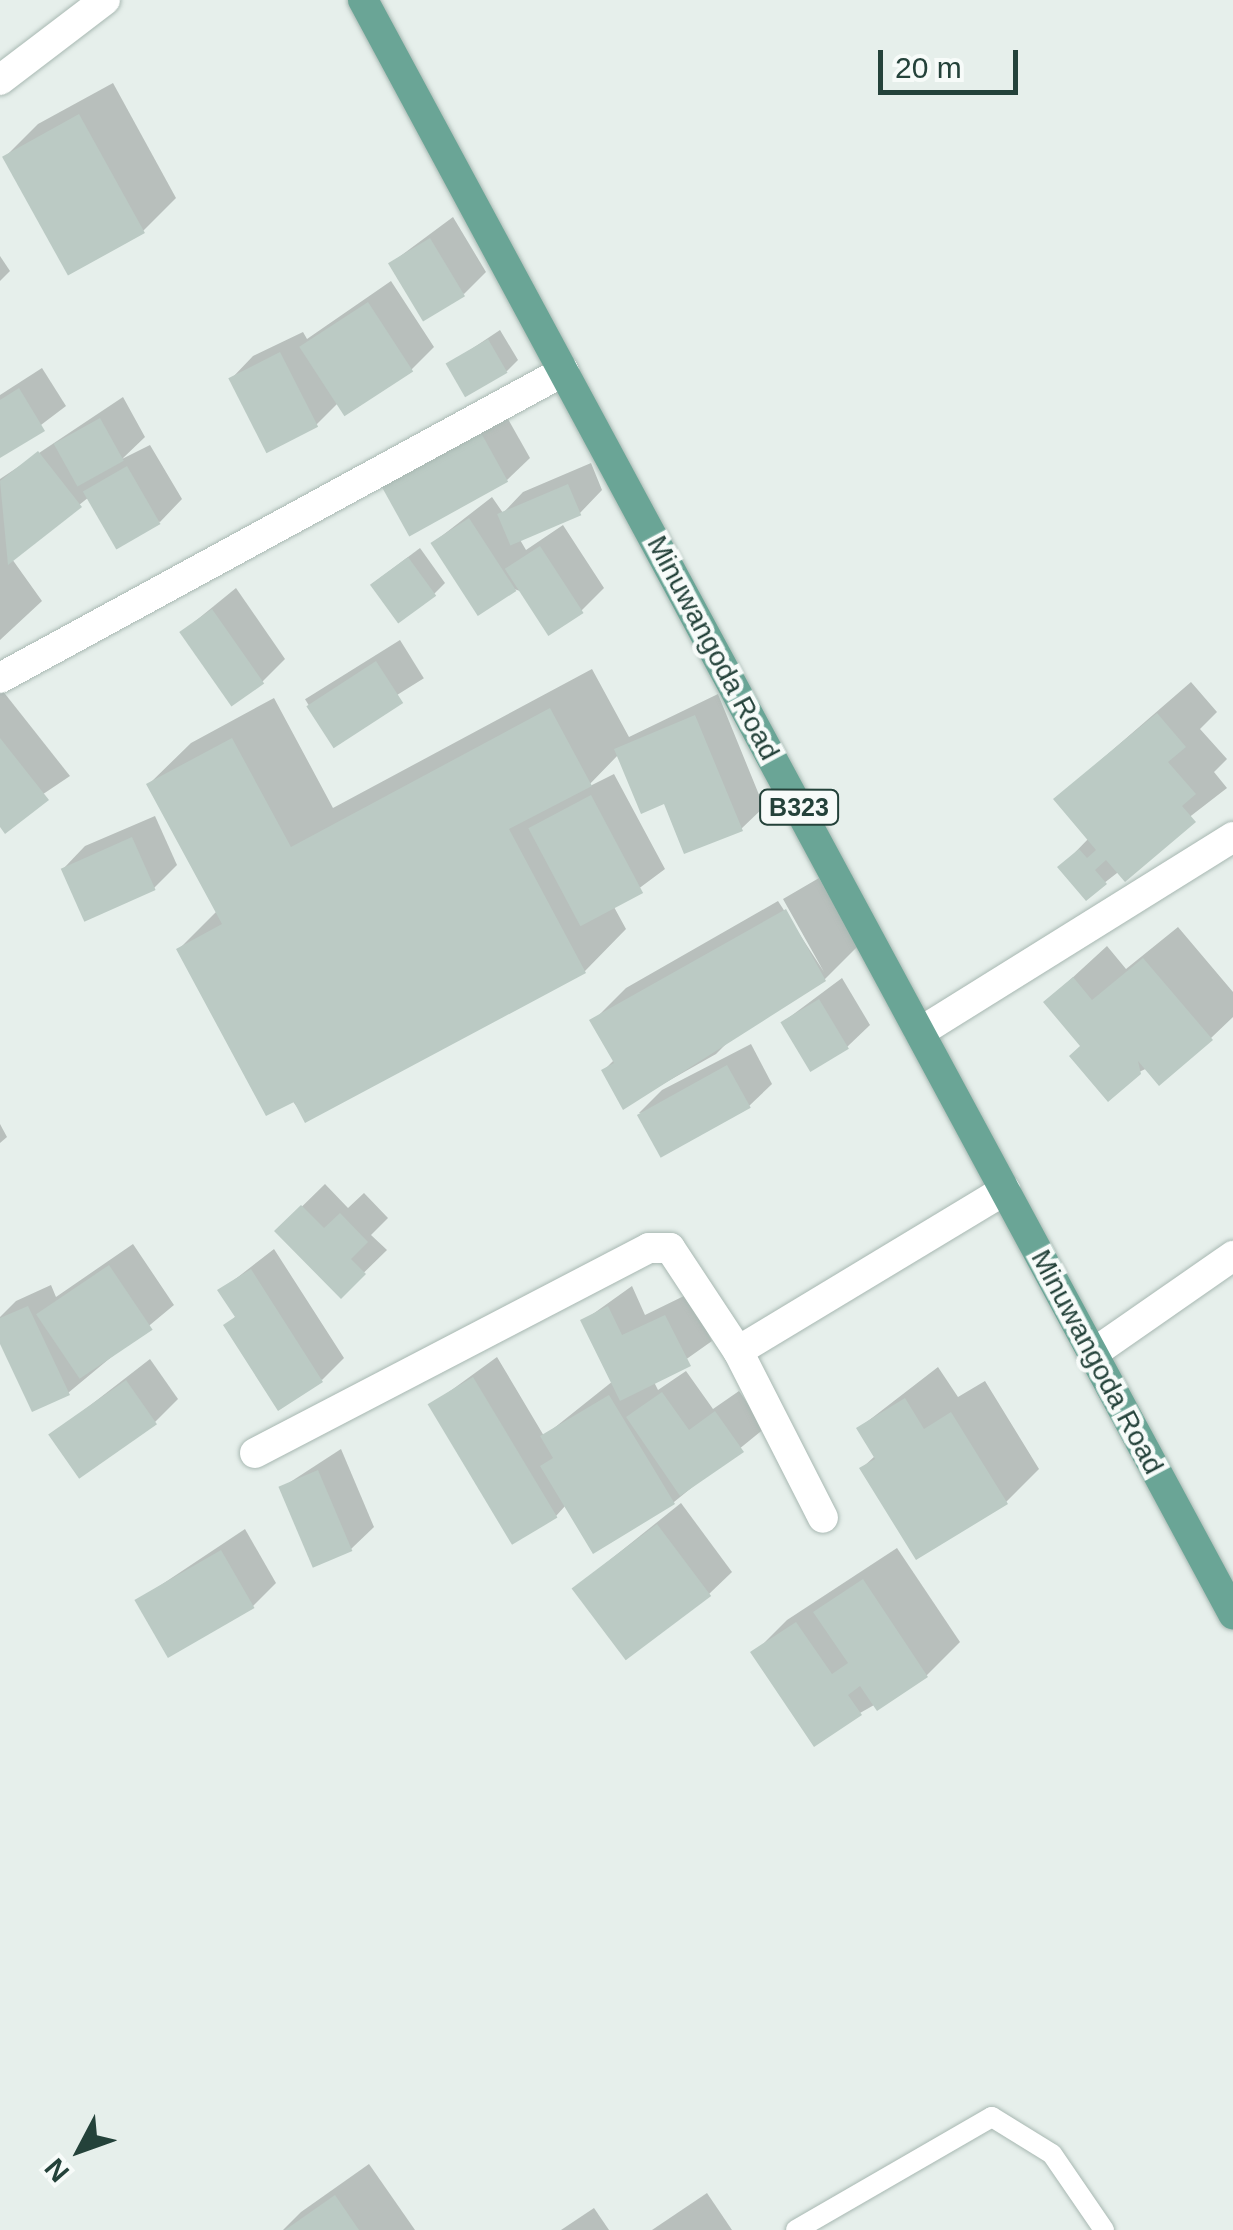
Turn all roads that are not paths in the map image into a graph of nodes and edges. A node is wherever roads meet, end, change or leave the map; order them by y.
1 (105, 0) edge
2 (363, 0) edge
3 (0, 80) edge
4 (564, 372) junction
5 (0, 678) edge
6 (1233, 837) edge
7 (920, 1032) junction
8 (1005, 1190) junction
9 (1233, 1256) edge
10 (738, 1350) junction
11 (1092, 1354) junction
12 (255, 1453) dead end
13 (823, 1518) dead end
14 (1233, 1614) edge
15 (796, 2230) edge
16 (1104, 2230) edge

1 - 3 street
2 - 4 main road, Minuwangoda Road / B323
4 - 5 street
4 - 7 main road, Minuwangoda Road / B323
6 - 7 street
7 - 8 main road, Minuwangoda Road / B323
8 - 10 street
8 - 11 main road, Minuwangoda Road / B323
9 - 11 street
10 - 12 street
10 - 13 street
11 - 14 main road, Minuwangoda Road / B323
15 - 16 lane

